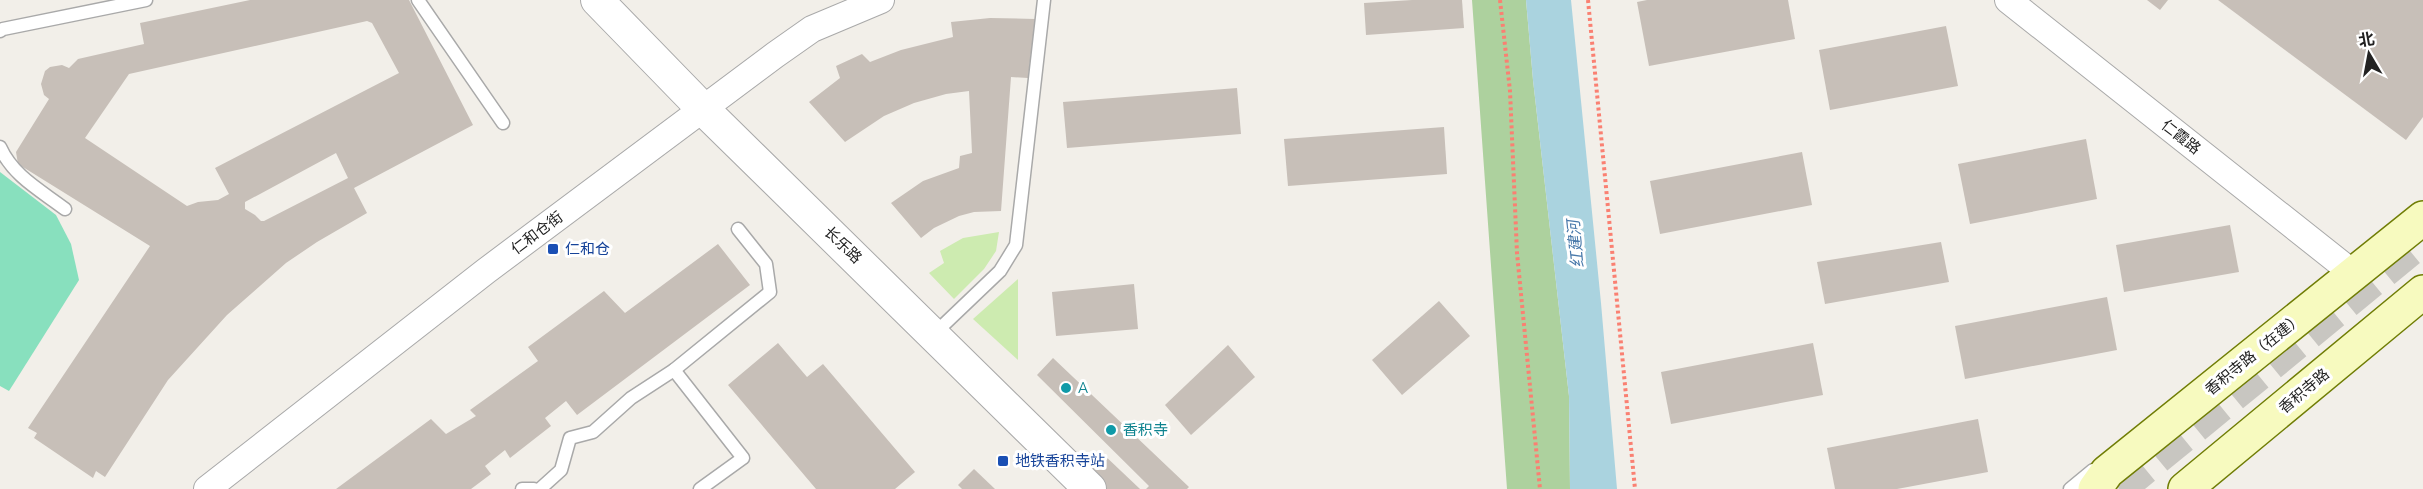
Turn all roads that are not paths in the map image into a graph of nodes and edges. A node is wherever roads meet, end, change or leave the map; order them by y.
1 (146, 0) edge
2 (418, 0) edge
3 (597, 0) edge
4 (881, 0) edge
5 (1044, 0) edge
6 (2008, 0) edge
7 (0, 31) edge
8 (703, 109) junction
9 (503, 123) dead end
10 (0, 147) edge
11 (2423, 203) edge
12 (65, 209) dead end
13 (2423, 218) edge
14 (738, 229) dead end
15 (2349, 270) junction
16 (2423, 292) edge
17 (934, 334) junction
18 (674, 370) junction
19 (2096, 483) edge
20 (207, 489) edge
21 (522, 489) edge
22 (534, 489) edge
23 (540, 489) edge
24 (700, 489) edge
25 (1090, 489) edge
26 (2070, 489) edge
27 (2185, 489) edge

1 - 7 lane
2 - 9 lane
3 - 8 street, 长乐路
4 - 8 street, 仁和仓街
5 - 17 lane
6 - 15 street, 仁霞路
8 - 17 street, 长乐路
8 - 20 street, 仁和仓街
10 - 12 lane
11 - 15 lane
13 - 15 main road, 香积寺路（在建）
14 - 18 lane
15 - 19 main road, 香积寺路（在建）
15 - 26 lane
16 - 27 main road, 香积寺路
17 - 25 street, 长乐路
18 - 23 lane
18 - 24 lane
21 - 22 lane

